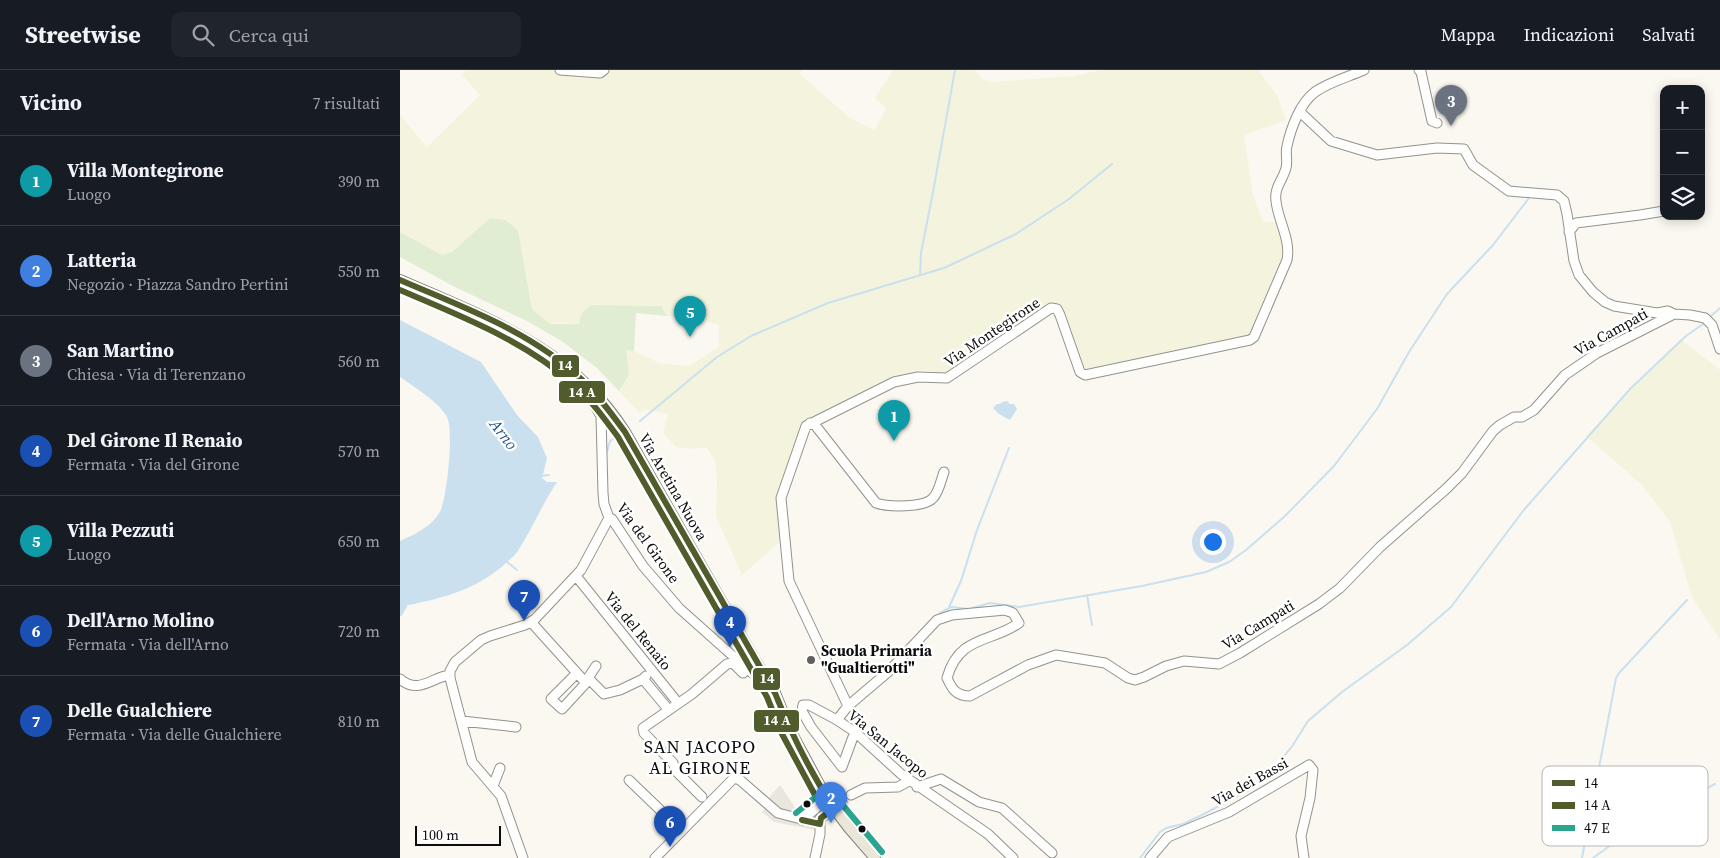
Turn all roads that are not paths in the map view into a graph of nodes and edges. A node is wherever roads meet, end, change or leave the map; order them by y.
1 (560, 70) edge
2 (604, 70) edge
3 (1364, 70) edge
4 (1419, 70) edge
5 (1300, 112) junction
6 (1434, 122) dead end
7 (1464, 158) dead end
8 (1472, 165) junction
9 (1660, 212) edge
10 (1568, 216) junction
11 (1576, 223) junction
12 (1569, 232) junction
13 (400, 280) edge
14 (1674, 314) junction
15 (1720, 349) edge
16 (577, 376) junction
17 (810, 423) junction
18 (944, 472) dead end
19 (609, 518) junction
20 (576, 576) junction
21 (531, 622) junction
22 (751, 665) junction
23 (596, 666) dead end
24 (652, 671) junction
25 (576, 673) dead end
26 (450, 675) junction
27 (643, 679) junction
28 (400, 680) edge
29 (678, 703) junction
30 (848, 706) junction
31 (668, 708) junction
32 (837, 720) junction
33 (462, 721) junction
34 (516, 727) dead end
35 (853, 737) dead end
36 (901, 774) junction
37 (486, 778) junction
38 (629, 780) dead end
39 (909, 781) junction
40 (493, 786) junction
41 (885, 787) junction
42 (917, 787) junction
43 (851, 795) dead end
44 (702, 797) dead end
45 (827, 799) junction
46 (838, 805) junction
47 (802, 820) junction
48 (820, 827) junction
49 (682, 830) junction
50 (1052, 853) dead end
51 (524, 858) edge
52 (655, 858) edge
53 (815, 858) edge
54 (875, 858) edge
55 (1013, 858) edge
56 (1150, 858) edge
57 (1304, 858) edge

1 - 2 street
3 - 5 street
4 - 6 street
5 - 8 street
5 - 17 street, Via Montegirone
7 - 8 street
8 - 10 street
9 - 11 street
10 - 11 street
10 - 12 street
11 - 12 street
12 - 14 street
13 - 16 main road, Via Aretina Nuova
14 - 15 street
14 - 30 street, Via Campati
16 - 19 street, Via del Girone
16 - 22 main road, Via Aretina Nuova
17 - 18 street
17 - 30 street
19 - 20 street
19 - 22 street, Via del Girone
20 - 21 street
20 - 24 street, Via del Renaio
21 - 25 street
21 - 26 street
22 - 29 street
22 - 45 main road, Via Aretina Nuova
23 - 27 street
24 - 27 street
24 - 29 street, Via del Renaio
26 - 28 street
26 - 33 street
27 - 31 street
29 - 31 street
30 - 32 street, Via Campati
31 - 44 street
32 - 35 street, Via San Jacopo
32 - 36 street, Via San Jacopo
33 - 34 street
33 - 37 street
36 - 39 street, Via San Jacopo
36 - 41 street
37 - 40 street
37 - 40 street
38 - 49 street
39 - 41 street
39 - 42 street, Via San Jacopo
40 - 51 street
41 - 43 street
42 - 50 street
42 - 55 street, Via San Jacopo
45 - 46 main road, Via Aretina Nuova
45 - 47 street
46 - 48 street
46 - 54 main road, Via Aretina Nuova
47 - 48 street
47 - 49 street
48 - 53 street
49 - 52 street
56 - 57 street, Via dei Bassi

